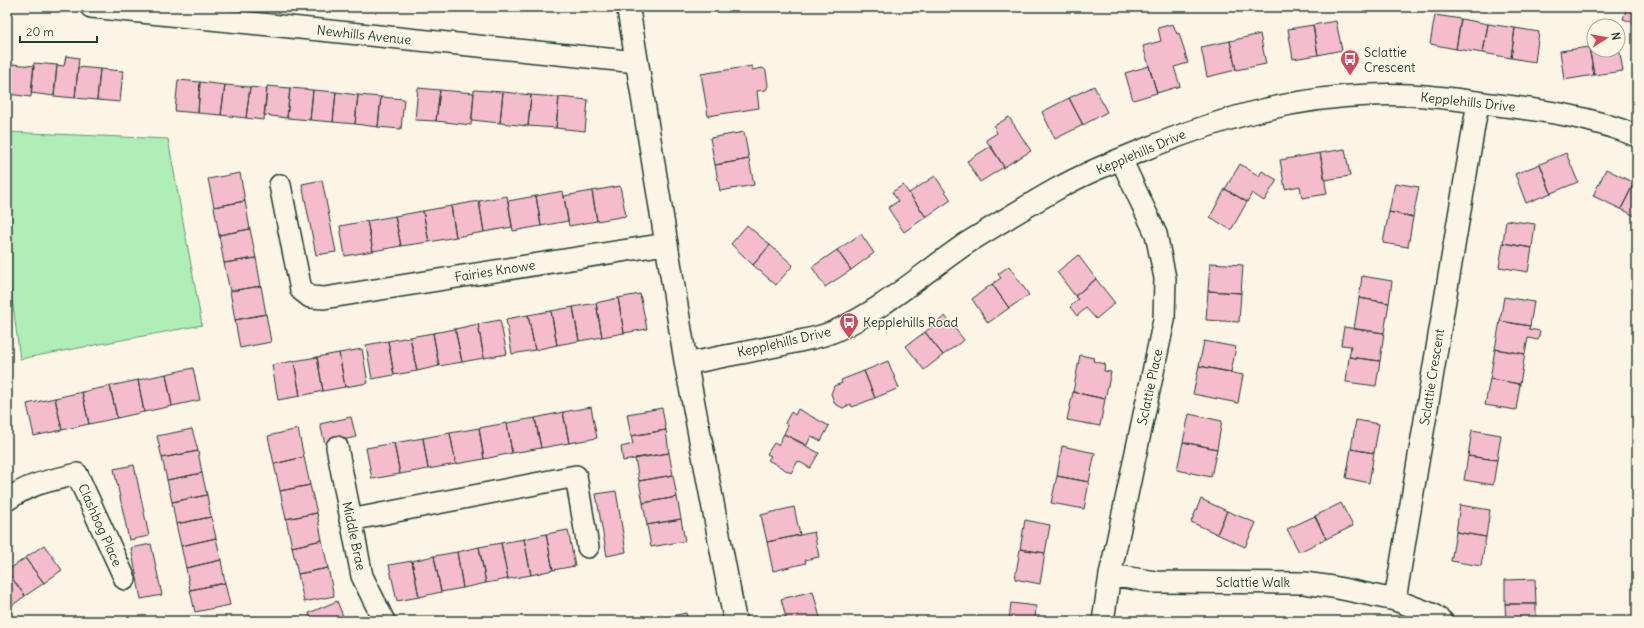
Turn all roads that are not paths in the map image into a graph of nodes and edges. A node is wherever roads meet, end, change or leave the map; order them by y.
1 (91, 7) edge
2 (628, 7) edge
3 (637, 62) junction
4 (1478, 102) junction
5 (1637, 136) edge
6 (1121, 159) junction
7 (280, 185) dead end
8 (666, 244) junction
9 (686, 364) junction
10 (337, 447) dead end
11 (7, 500) edge
12 (350, 520) junction
13 (588, 547) dead end
14 (1110, 575) junction
15 (125, 579) dead end
16 (1395, 600) junction
17 (384, 621) edge
18 (735, 621) edge
19 (1103, 621) edge
20 (1442, 621) edge

1 - 3 street, Newhills Avenue
2 - 3 street
3 - 8 street
4 - 5 street, Kepplehills Drive
4 - 6 street, Kepplehills Drive
4 - 16 street, Sclattie Crescent
6 - 9 street, Kepplehills Drive
6 - 14 street, Sclattie Place
7 - 8 street, Fairies Knowe
8 - 9 street
9 - 18 street
10 - 12 street, Middle Brae
11 - 15 street, Clashbog Place
12 - 13 street
12 - 17 street, Middle Brae
14 - 16 street, Sclattie Walk
14 - 19 street, Sclattie Place
16 - 20 street

